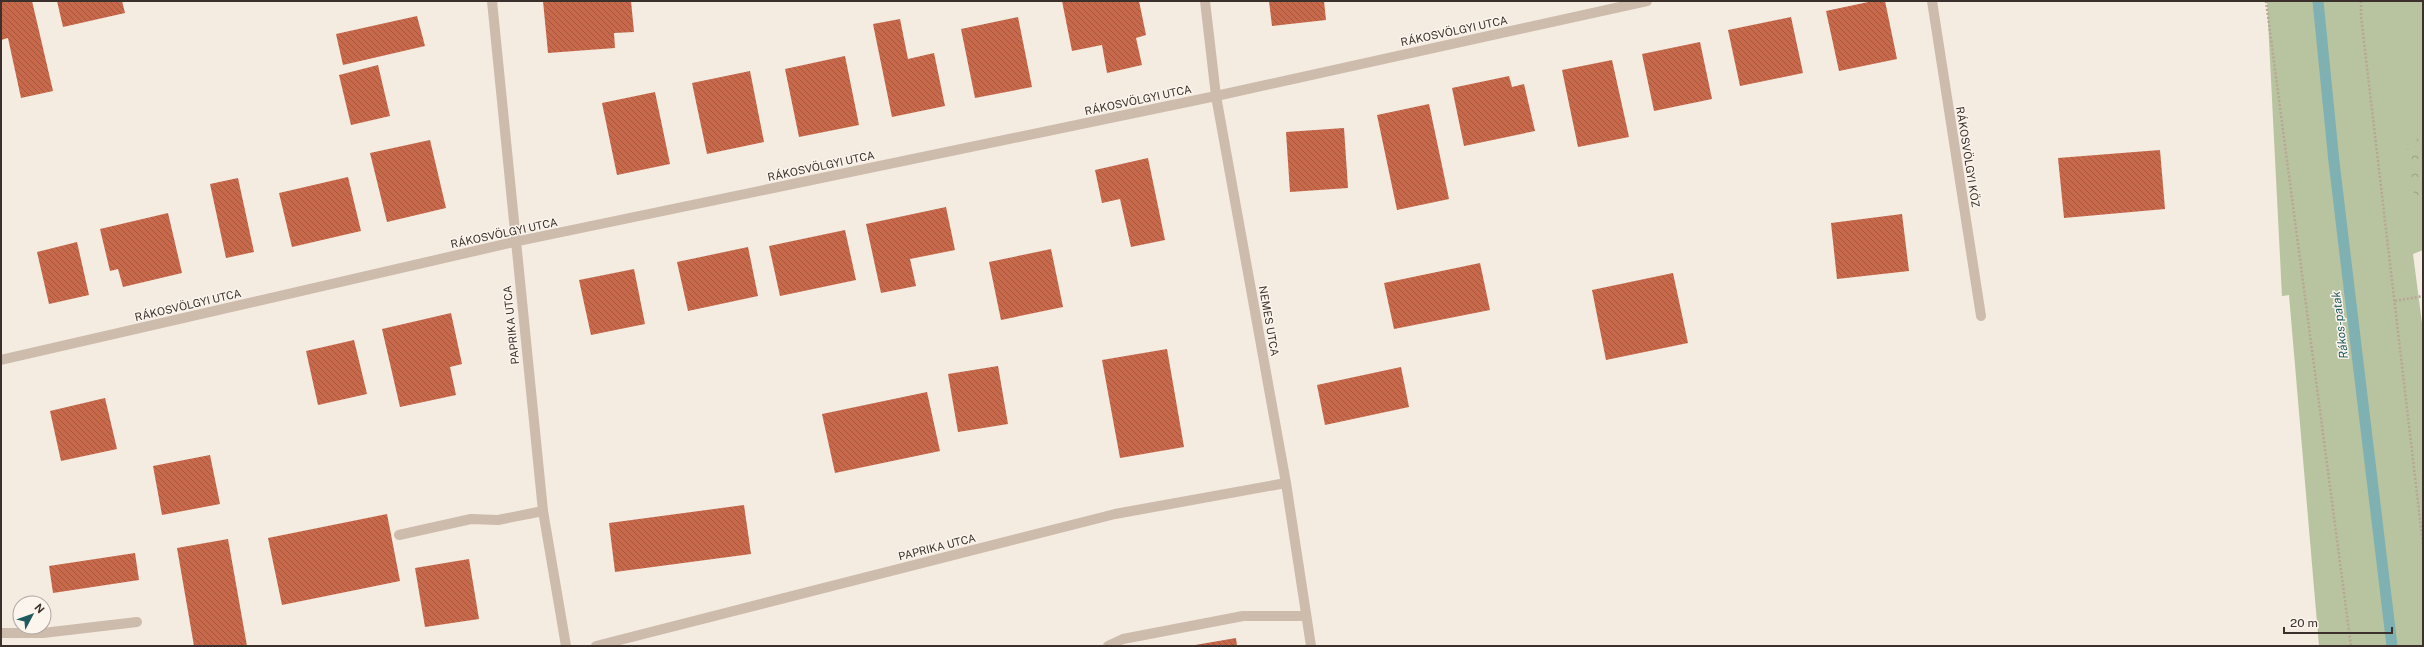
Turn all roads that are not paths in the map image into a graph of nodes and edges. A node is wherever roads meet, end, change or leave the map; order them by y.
1 (492, 1) edge
2 (1205, 1) edge
3 (1647, 1) edge
4 (1932, 1) edge
5 (1216, 96) junction
6 (514, 242) junction
7 (1981, 316) dead end
8 (1, 360) edge
9 (1286, 483) junction
10 (543, 511) junction
11 (399, 535) dead end
12 (1306, 616) junction
13 (137, 622) dead end
14 (1, 633) edge
15 (566, 646) edge
16 (596, 646) edge
17 (1108, 646) edge
18 (1311, 646) edge

1 - 6 street, PAPRIKA UTCA
2 - 5 street, NEMES UTCA
3 - 5 street, RÁKOSVÖLGYI UTCA
4 - 7 street, RÁKOSVÖLGYI KÖZ
5 - 6 street, RÁKOSVÖLGYI UTCA
5 - 9 street, NEMES UTCA
6 - 8 street, RÁKOSVÖLGYI UTCA
6 - 10 street, PAPRIKA UTCA
9 - 12 street, NEMES UTCA
9 - 16 street, PAPRIKA UTCA
10 - 11 street
10 - 15 street, PAPRIKA UTCA
12 - 17 street
12 - 18 street, NEMES UTCA
13 - 14 street

